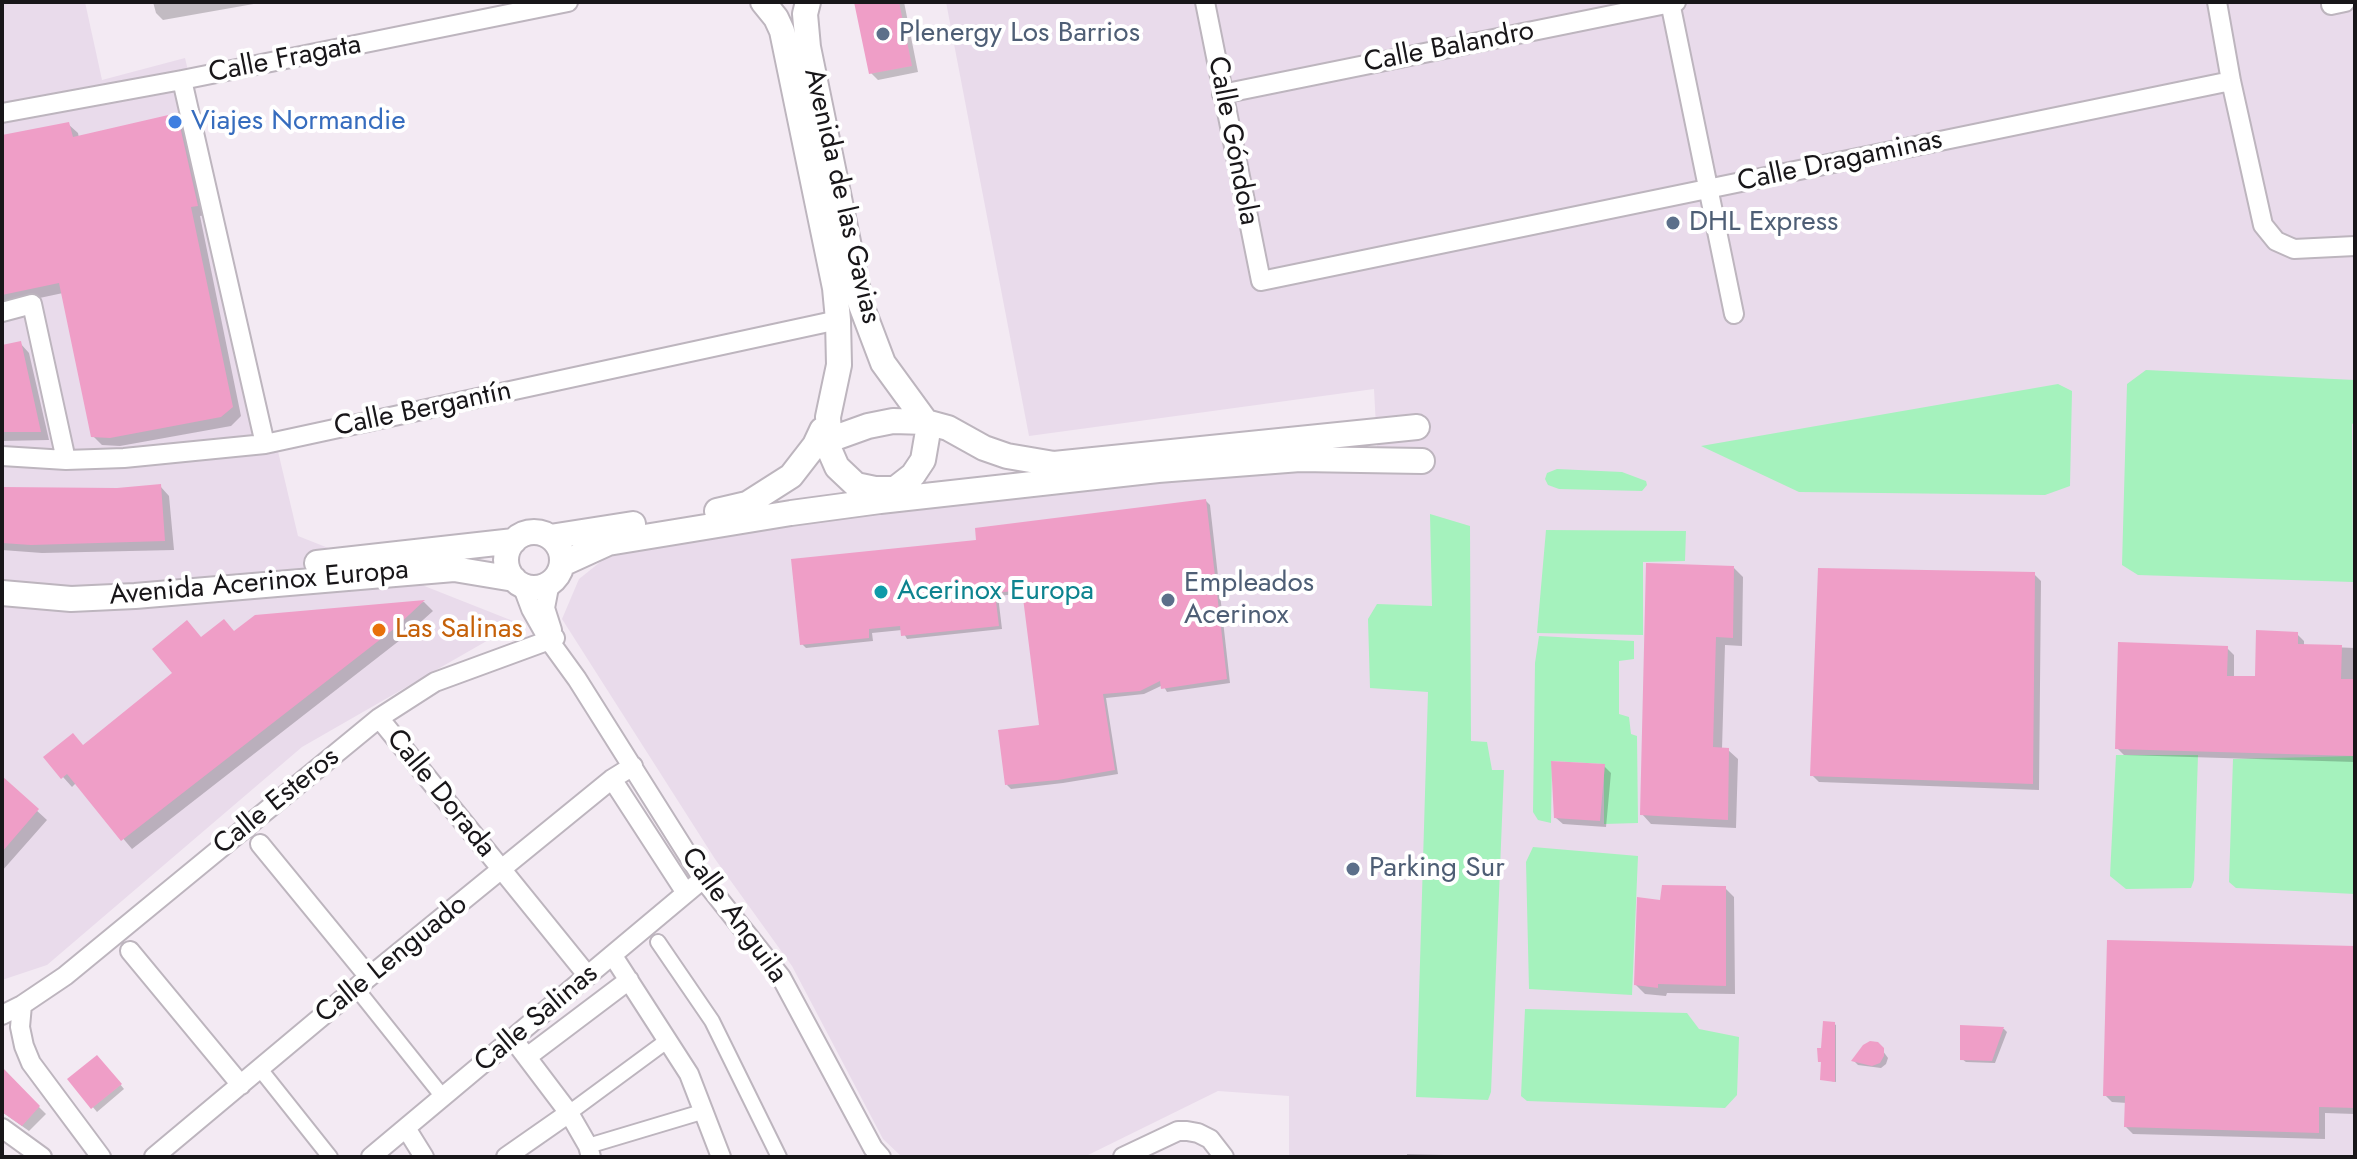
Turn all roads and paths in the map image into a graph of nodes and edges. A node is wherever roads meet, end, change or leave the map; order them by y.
1 (568, 2) edge
2 (763, 2) edge
3 (808, 2) edge
4 (1205, 2) edge
5 (1672, 2) edge
6 (2217, 2) edge
7 (182, 80) junction
8 (2231, 81) junction
9 (1222, 94) junction
10 (2, 113) edge
11 (1709, 189) junction
12 (2355, 246) edge
13 (1261, 281) joint
14 (2, 312) edge
15 (1734, 314) dead end
16 (838, 320) junction
17 (926, 422) junction
18 (1417, 427) dead end
19 (823, 434) junction
20 (265, 444) junction
21 (2, 456) edge
22 (66, 460) junction
23 (1422, 461) dead end
24 (1036, 484) junction
25 (895, 489) junction
26 (746, 521) junction
27 (550, 537) junction
28 (514, 541) junction
29 (556, 573) junction
30 (518, 582) junction
31 (2, 590) edge
32 (551, 638) junction
33 (379, 718) junction
34 (633, 766) junction
35 (612, 779) junction
36 (260, 844) dead end
37 (502, 870) junction
38 (703, 879) junction
39 (686, 893) junction
40 (658, 942) dead end
41 (130, 951) dead end
42 (613, 956) junction
43 (588, 976) junction
44 (629, 980) junction
45 (362, 982) junction
46 (22, 1005) junction
47 (2, 1006) edge
48 (2, 1015) edge
49 (513, 1039) junction
50 (668, 1040) junction
51 (527, 1057) junction
52 (260, 1069) junction
53 (241, 1085) junction
54 (443, 1097) junction
55 (705, 1111) junction
56 (569, 1113) junction
57 (2, 1128) edge
58 (406, 1128) junction
59 (590, 1151) edge
60 (165, 1154) edge
61 (872, 1154) edge
62 (42, 1157) edge
63 (101, 1157) edge
64 (330, 1157) edge
65 (371, 1157) edge
66 (424, 1157) edge
67 (506, 1157) edge
68 (721, 1157) edge
69 (779, 1157) edge
70 (1123, 1157) edge
71 (1224, 1157) edge

1 - 7 street, Calle Fragata
2 - 16 street, Avenida de las Gavias
3 - 17 street, Avenida de las Gavias
4 - 9 street, Calle Góndola
5 - 9 street, Calle Balandro
5 - 11 street
6 - 8 street
7 - 10 street, Calle Fragata
7 - 20 street
8 - 11 street, Calle Dragaminas
8 - 12 street
9 - 13 street, Calle Góndola
11 - 13 street, Calle Dragaminas
11 - 15 street
14 - 22 street
16 - 19 street, Avenida de las Gavias
16 - 20 street, Calle Bergantín
17 - 18 street
17 - 19 street
17 - 25 street
19 - 25 street
19 - 27 street
20 - 22 street, Calle Bergantín
21 - 22 street, Calle Bergantín
23 - 24 street
24 - 25 street
24 - 26 street
25 - 26 street
26 - 29 street
27 - 28 street
27 - 29 street
28 - 30 street
28 - 31 street, Avenida Acerinox Europa
29 - 30 street
29 - 32 street, Calle Anguila
30 - 31 street, Avenida Acerinox Europa
30 - 32 street, Calle Anguila
32 - 33 street, Calle Esteros
32 - 34 street, Calle Anguila
33 - 37 street, Calle Dorada
33 - 46 street, Calle Esteros
34 - 35 street, Calle Lenguado
34 - 38 street, Calle Anguila
35 - 37 street, Calle Lenguado
35 - 39 street, Calle Anguila
36 - 45 street
37 - 43 street, Calle Dorada
37 - 45 street, Calle Lenguado
38 - 39 street, Calle Salinas
38 - 61 street, Calle Anguila
39 - 42 street, Calle Salinas
40 - 69 street
41 - 53 street
42 - 43 street, Calle Salinas
42 - 44 street
43 - 49 street, Calle Salinas
44 - 50 street
44 - 51 street
45 - 52 street, Calle Lenguado
45 - 54 street
46 - 47 street
46 - 48 street, Calle Esteros
46 - 63 street
49 - 51 street
49 - 54 street, Calle Salinas
50 - 55 street
50 - 56 street
51 - 56 street
52 - 53 street, Calle Lenguado
52 - 64 street
53 - 60 street, Calle Lenguado
54 - 58 street, Calle Salinas
55 - 59 street
55 - 68 street
56 - 59 street
56 - 67 street
57 - 62 street
58 - 65 street, Calle Salinas
58 - 66 street
70 - 71 street

